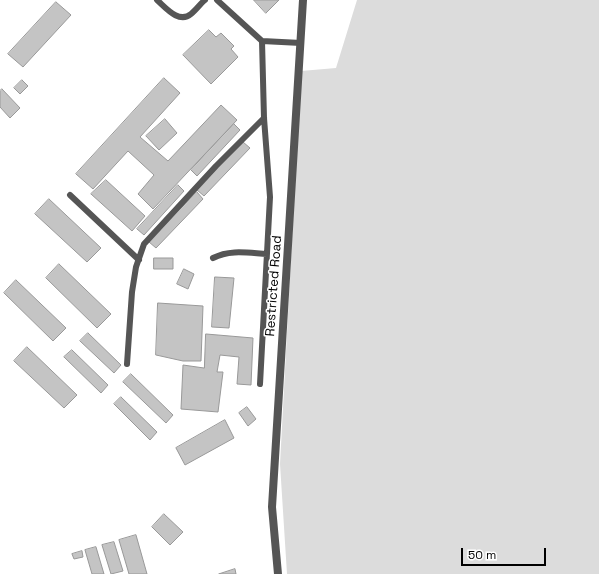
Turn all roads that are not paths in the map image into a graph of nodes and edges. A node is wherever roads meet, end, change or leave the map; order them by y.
1 (157, 0) edge
2 (205, 0) edge
3 (217, 0) edge
4 (303, 0) edge
5 (262, 41) junction
6 (301, 44) junction
7 (264, 118) junction
8 (70, 195) dead end
9 (267, 254) junction
10 (213, 258) dead end
11 (139, 260) junction
12 (127, 364) dead end
13 (260, 384) dead end
14 (278, 574) edge

1 - 2 lane
3 - 5 lane
4 - 6 street, Restricted Road
5 - 6 lane
5 - 7 lane
6 - 14 street, Restricted Road
7 - 9 lane
7 - 11 lane
8 - 11 lane
9 - 10 lane
9 - 13 lane
11 - 12 lane

